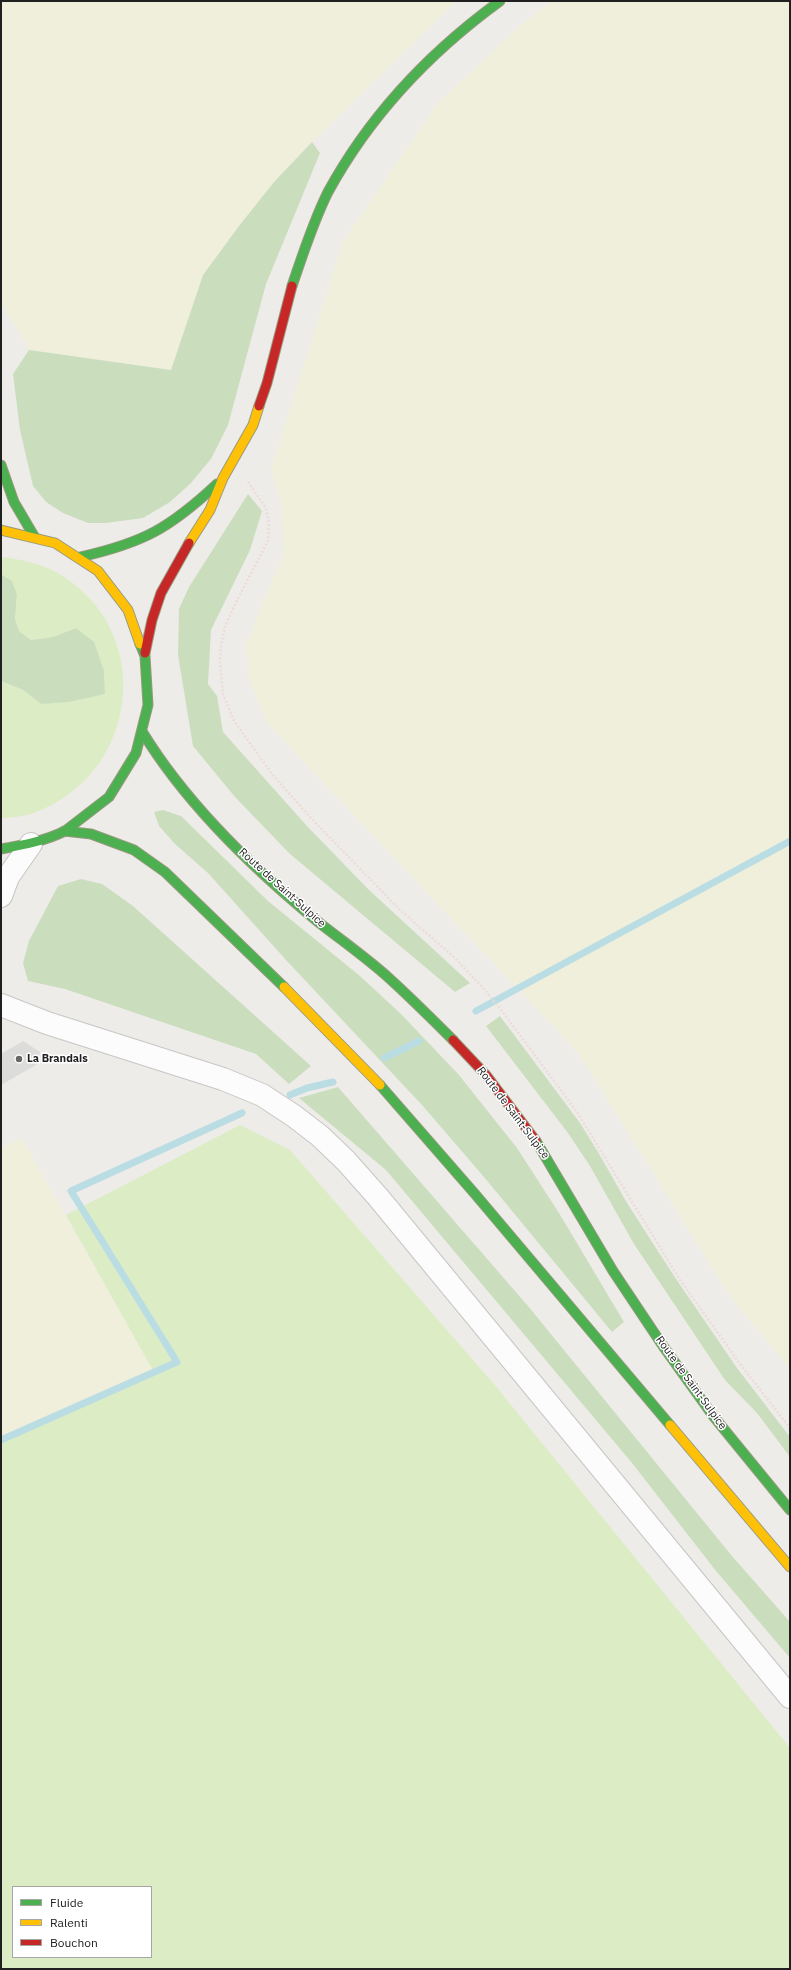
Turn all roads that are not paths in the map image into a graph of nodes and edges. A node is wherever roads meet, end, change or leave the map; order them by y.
1 (500, 1) edge
2 (1, 465) edge
3 (223, 478) junction
4 (1, 530) edge
5 (34, 536) junction
6 (80, 557) junction
7 (145, 653) junction
8 (143, 733) junction
9 (64, 831) junction
10 (31, 844) junction
11 (1, 849) edge
12 (1, 896) edge
13 (1, 1005) edge
14 (790, 1510) edge
15 (790, 1568) edge
16 (790, 1697) edge

1 - 3 main road
2 - 5 main road
3 - 6 main road
3 - 7 main road
4 - 5 main road
5 - 6 main road
6 - 7 main road
7 - 8 main road
8 - 9 main road
8 - 14 main road, Route de Saint-Sulpice
9 - 10 main road
9 - 15 main road
10 - 11 main road
10 - 12 street
13 - 16 street

